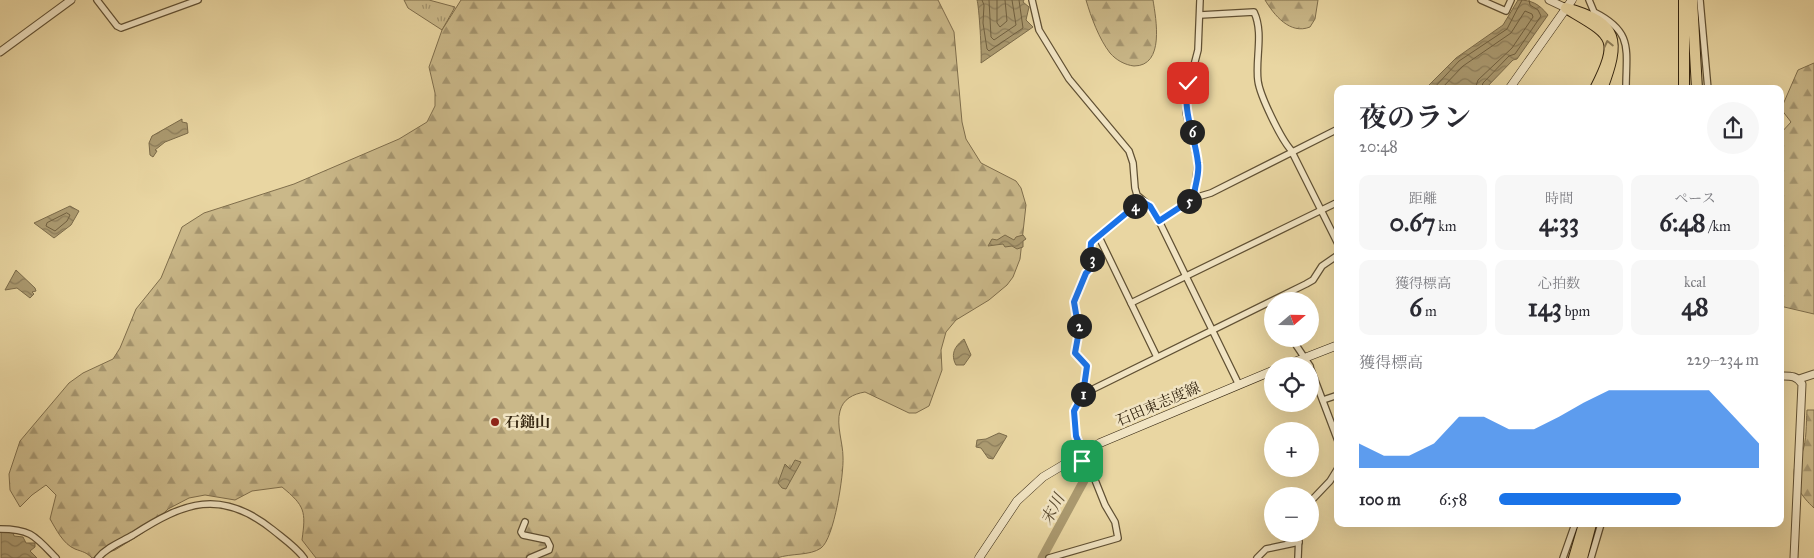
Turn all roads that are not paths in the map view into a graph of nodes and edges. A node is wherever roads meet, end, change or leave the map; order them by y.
1 (71, 0) edge
2 (97, 0) edge
3 (198, 0) edge
4 (1032, 0) edge
5 (1200, 0) edge
6 (1481, 0) edge
7 (1512, 0) edge
8 (1549, 0) edge
9 (1589, 0) edge
10 (1684, 0) edge
11 (1692, 0) edge
12 (1700, 0) edge
13 (190, 1) edge
14 (1569, 4) edge
15 (1685, 12) junction
16 (1200, 15) junction
17 (0, 52) edge
18 (1512, 85) edge
19 (1597, 85) edge
20 (1604, 85) edge
21 (1626, 85) edge
22 (1678, 85) edge
23 (1684, 85) edge
24 (1691, 85) edge
25 (1697, 85) edge
26 (1708, 85) edge
27 (1334, 131) edge
28 (1293, 153) junction
29 (1194, 198) junction
30 (1141, 201) junction
31 (1334, 204) edge
32 (1321, 210) junction
33 (1159, 221) junction
34 (1334, 236) edge
35 (1099, 237) junction
36 (1334, 258) edge
37 (1186, 276) junction
38 (1290, 292) edge
39 (1131, 303) junction
40 (1264, 305) edge
41 (1212, 330) junction
42 (1334, 347) edge
43 (1157, 357) junction
44 (1308, 357) edge
45 (1264, 374) edge
46 (1814, 374) edge
47 (1784, 376) edge
48 (1799, 379) junction
49 (1239, 385) junction
50 (1319, 390) edge
51 (1083, 394) junction
52 (1334, 396) edge
53 (1323, 400) junction
54 (1334, 430) edge
55 (1081, 454) junction
56 (1334, 474) edge
57 (1319, 493) edge
58 (525, 522) dead end
59 (1574, 527) edge
60 (1583, 527) edge
61 (1590, 527) edge
62 (1600, 527) edge
63 (0, 529) edge
64 (1299, 542) joint
65 (56, 558) edge
66 (98, 558) edge
67 (304, 558) edge
68 (530, 558) edge
69 (979, 558) edge
70 (1049, 558) edge
71 (1256, 558) edge
72 (1298, 558) edge
73 (1563, 558) edge
74 (1574, 558) edge
75 (1582, 558) edge
76 (1591, 558) edge
77 (1794, 558) edge

1 - 17 street
2 - 13 street
3 - 13 street
4 - 30 street
5 - 16 street
6 - 7 street
8 - 14 street
9 - 21 street
10 - 15 highway
11 - 24 highway
11 - 25 highway
12 - 26 street
14 - 18 main road
19 -> 14 highway
14 - 20 highway
15 - 22 highway
15 - 23 highway
16 - 28 street
16 - 29 street
27 - 28 street
28 - 29 street
28 - 32 street
29 - 33 street
30 - 33 street
30 - 35 street
31 - 32 street
32 - 34 street
32 - 37 street
33 - 37 street
35 - 39 street
35 - 51 street
36 - 38 street
37 - 39 street
37 - 41 street
39 - 43 street
40 - 41 street
41 - 43 street
41 - 49 street
42 - 44 main road
43 - 51 street
45 - 49 main road, 石田東志度線
46 - 48 street
47 - 48 street
48 - 77 street
49 - 55 main road, 石田東志度線
50 - 53 street
51 - 55 street
52 - 53 street
53 - 54 street
55 - 69 main road, 石田東志度線
55 - 70 street
56 - 57 street
58 - 68 street
59 - 73 street
60 - 74 highway
61 - 75 highway
62 - 76 street
63 - 65 street
64 - 71 street
64 - 72 street
66 - 67 street

